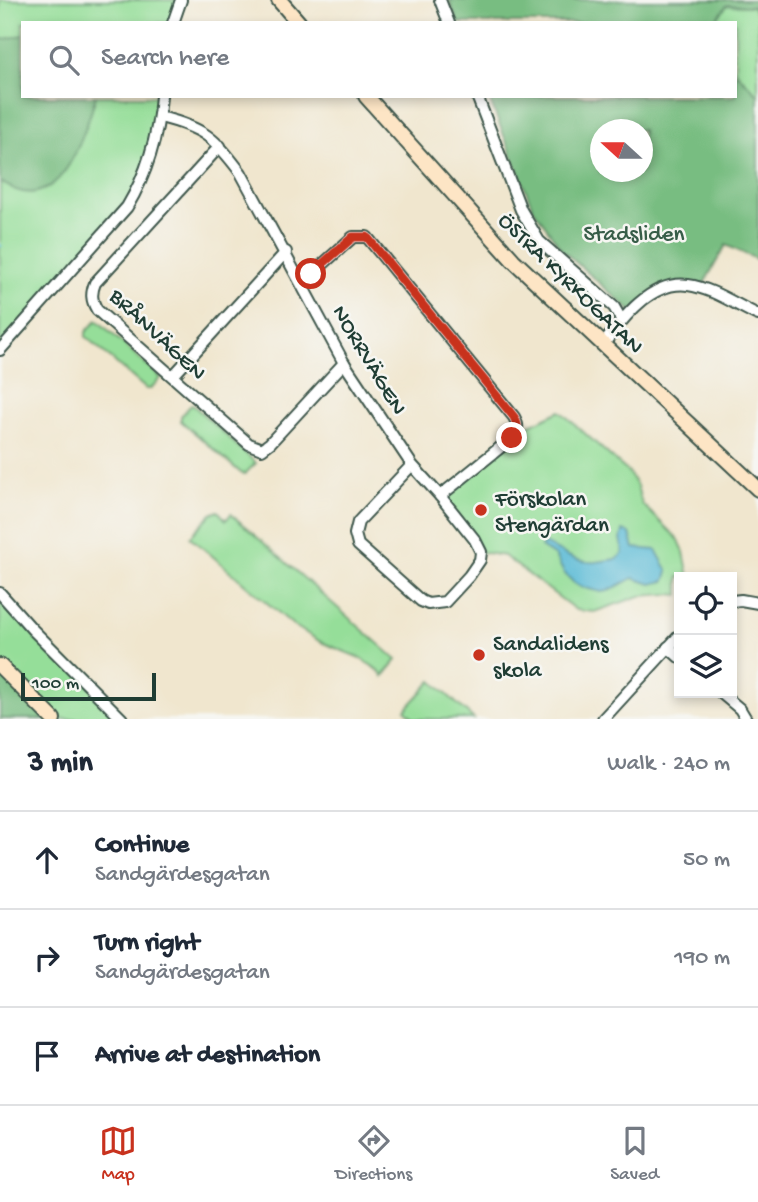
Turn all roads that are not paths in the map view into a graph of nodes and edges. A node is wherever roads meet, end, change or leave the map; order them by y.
1 (181, 0) edge
2 (279, 0) edge
3 (440, 0) edge
4 (174, 21) edge
5 (297, 21) edge
6 (448, 21) edge
7 (161, 98) edge
8 (368, 98) edge
9 (478, 98) edge
10 (160, 117) junction
11 (220, 146) junction
12 (286, 252) junction
13 (302, 283) junction
14 (758, 315) edge
15 (622, 321) junction
16 (603, 345) junction
17 (0, 350) edge
18 (344, 363) junction
19 (173, 376) junction
20 (412, 465) junction
21 (758, 489) edge
22 (440, 496) junction
23 (0, 593) edge
24 (737, 600) edge
25 (758, 603) edge
26 (674, 641) edge
27 (668, 647) junction
28 (674, 652) edge
29 (0, 666) edge
30 (727, 698) edge
31 (53, 719) edge
32 (122, 719) edge
33 (603, 719) edge
34 (746, 719) edge

1 - 4 street
2 - 5 street
3 - 6 street
7 - 10 street
8 - 16 street, ÖSTRA KYRKOGATAN
9 - 15 street
10 - 11 street, NORRVÄGEN
10 - 17 street
11 - 12 street, NORRVÄGEN
11 - 19 street, BRÅNVÄGEN
12 - 13 street, NORRVÄGEN
12 - 19 street
13 - 18 street, NORRVÄGEN
13 - 22 street
14 - 15 street
15 - 16 street
16 - 21 street, ÖSTRA KYRKOGATAN
18 - 19 street, BRÅNVÄGEN
18 - 20 street, NORRVÄGEN
20 - 22 street, NORRVÄGEN
20 - 22 street, NORRVÄGEN
23 - 32 street
24 - 25 street
26 - 27 street
27 - 28 street
27 - 33 street
29 - 31 street
30 - 34 street

